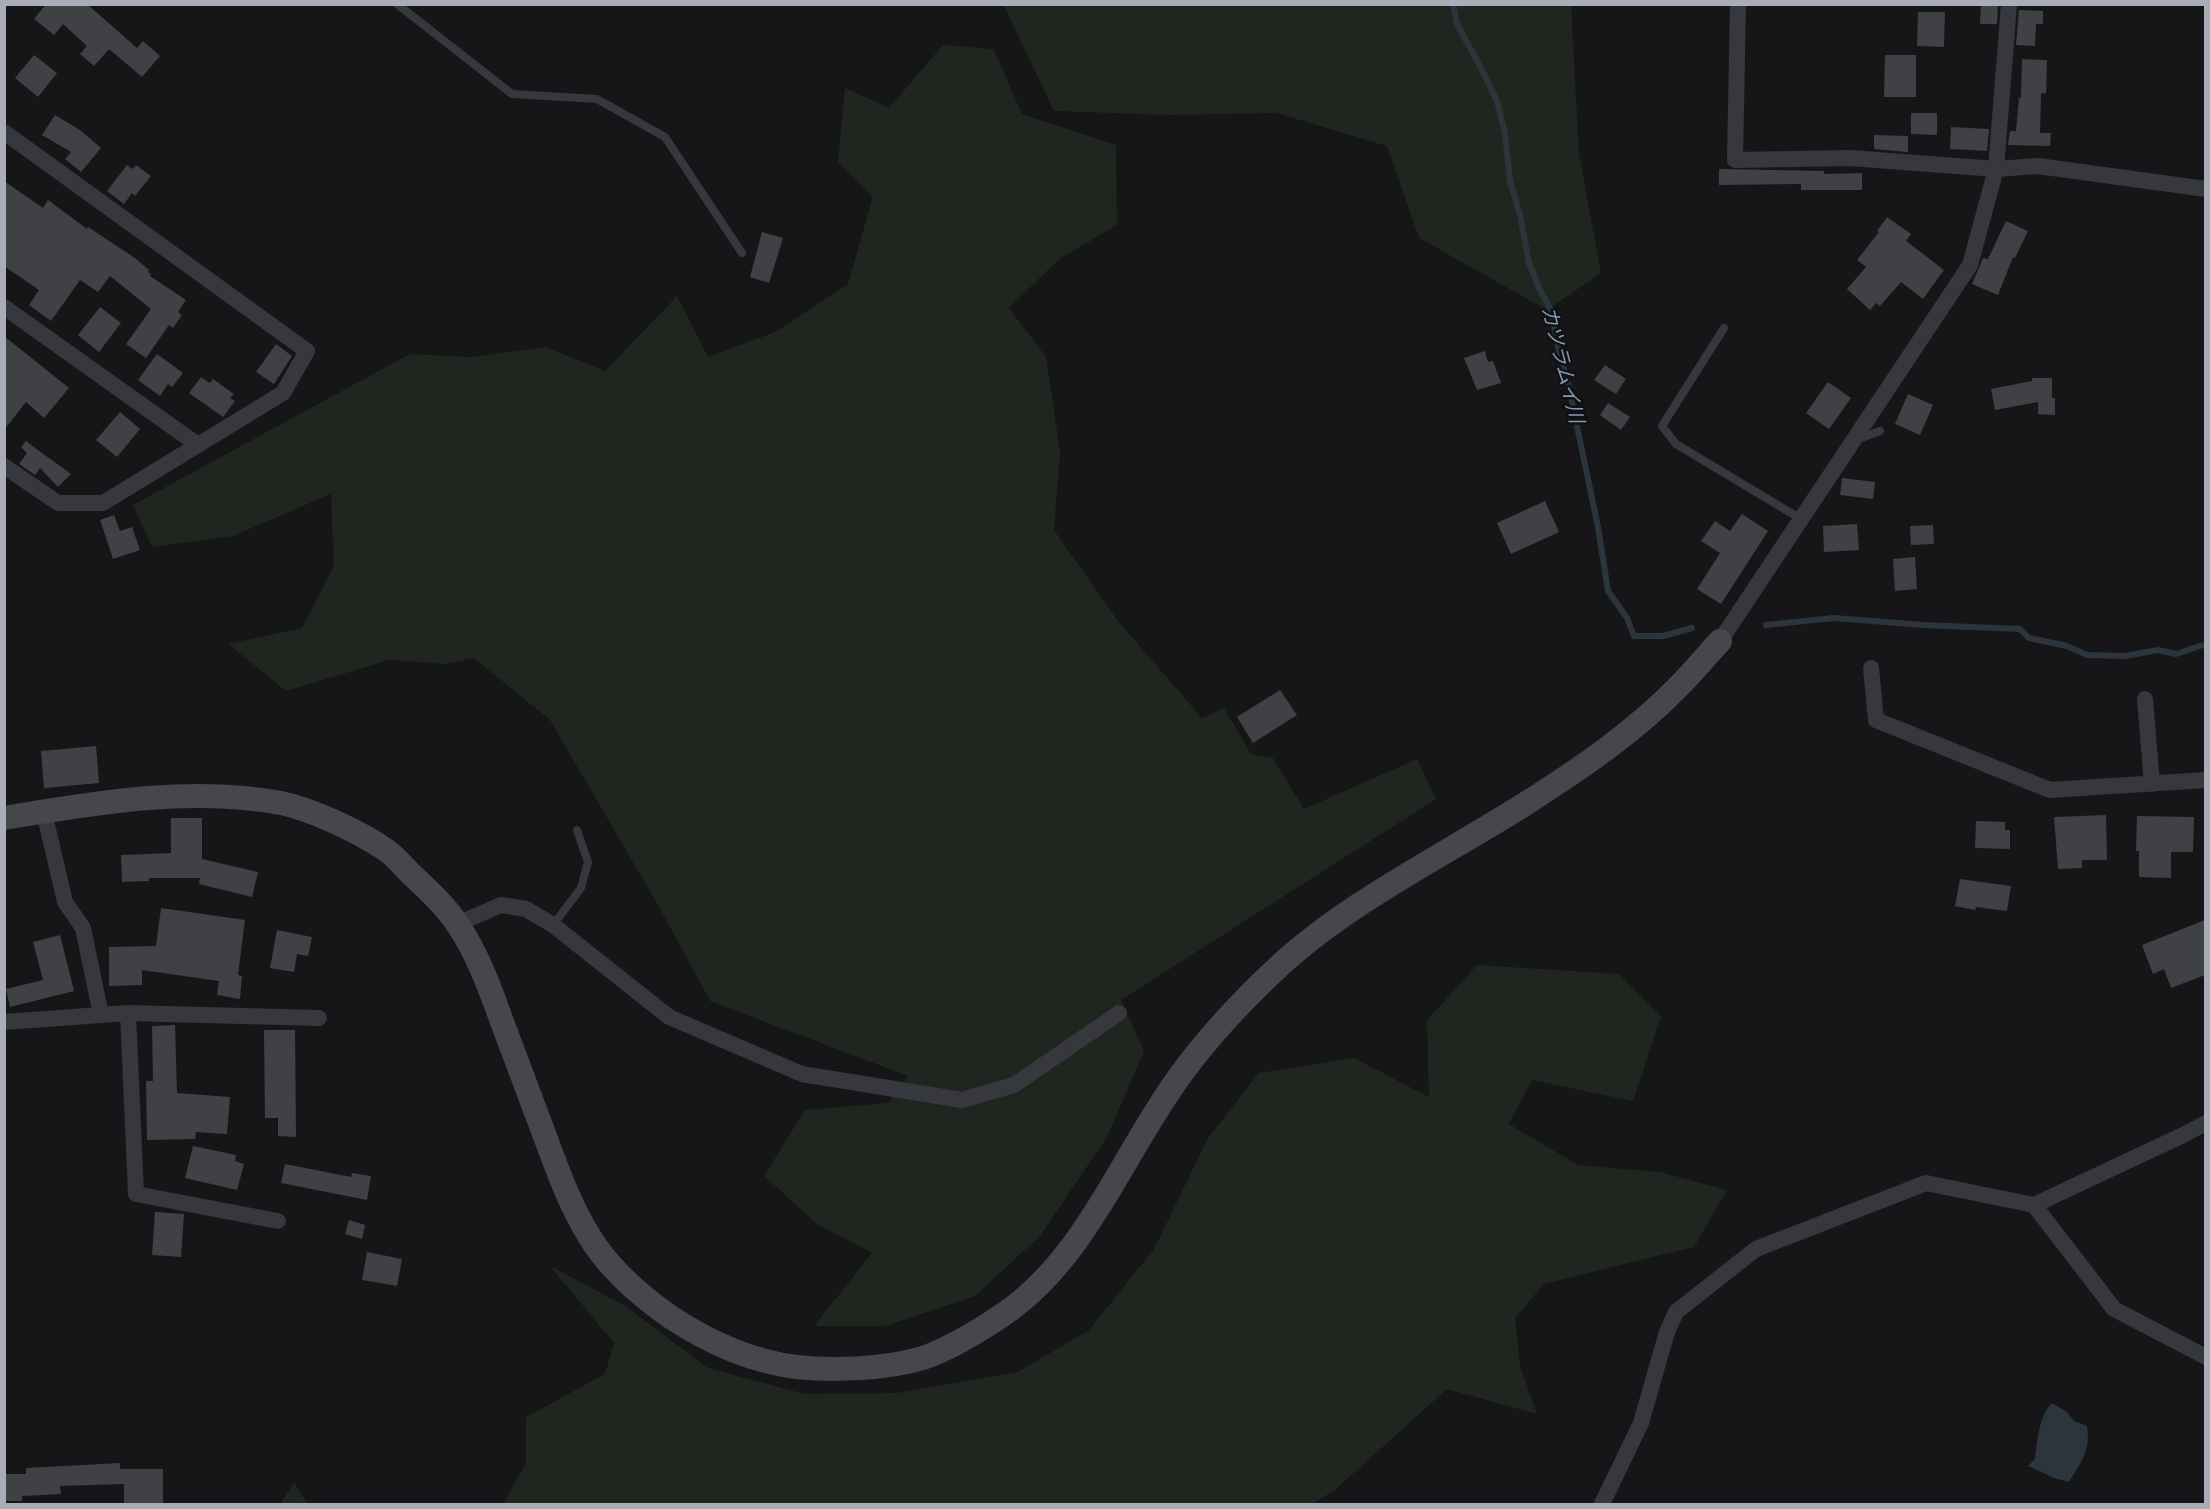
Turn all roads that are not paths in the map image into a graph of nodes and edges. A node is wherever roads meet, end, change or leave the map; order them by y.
1 (397, 4) edge
2 (1738, 4) edge
3 (2009, 4) edge
4 (4, 132) edge
5 (1996, 169) junction
6 (2205, 189) edge
7 (742, 253) dead end
8 (4, 307) edge
9 (1724, 328) dead end
10 (1880, 431) dead end
11 (1853, 441) junction
12 (198, 445) junction
13 (4, 466) edge
14 (1801, 519) junction
15 (1720, 641) joint
16 (1871, 668) dead end
17 (2145, 699) dead end
18 (2205, 780) edge
19 (2152, 784) junction
20 (44, 812) junction
21 (4, 818) edge
22 (577, 830) dead end
23 (458, 924) junction
24 (553, 925) junction
25 (128, 1013) junction
26 (1119, 1013) dead end
27 (100, 1015) junction
28 (319, 1018) dead end
29 (4, 1022) edge
30 (2205, 1123) edge
31 (2034, 1205) junction
32 (278, 1221) dead end
33 (2205, 1357) edge
34 (1602, 1504) edge

1 - 7 lane
2 - 5 street
3 - 5 street
4 - 12 street
5 - 6 street
5 - 11 street
8 - 12 street
9 - 14 lane
10 - 11 lane
11 - 14 street
12 - 13 street
14 - 15 street
15 - 23 street
16 - 19 street
17 - 19 street
18 - 19 street
20 - 21 street
20 - 23 street
20 - 27 street
22 - 24 lane
23 - 24 street
24 - 26 street
25 - 27 street
25 - 28 street
25 - 32 street
27 - 29 street
30 - 31 street
31 - 33 street
31 - 34 street

